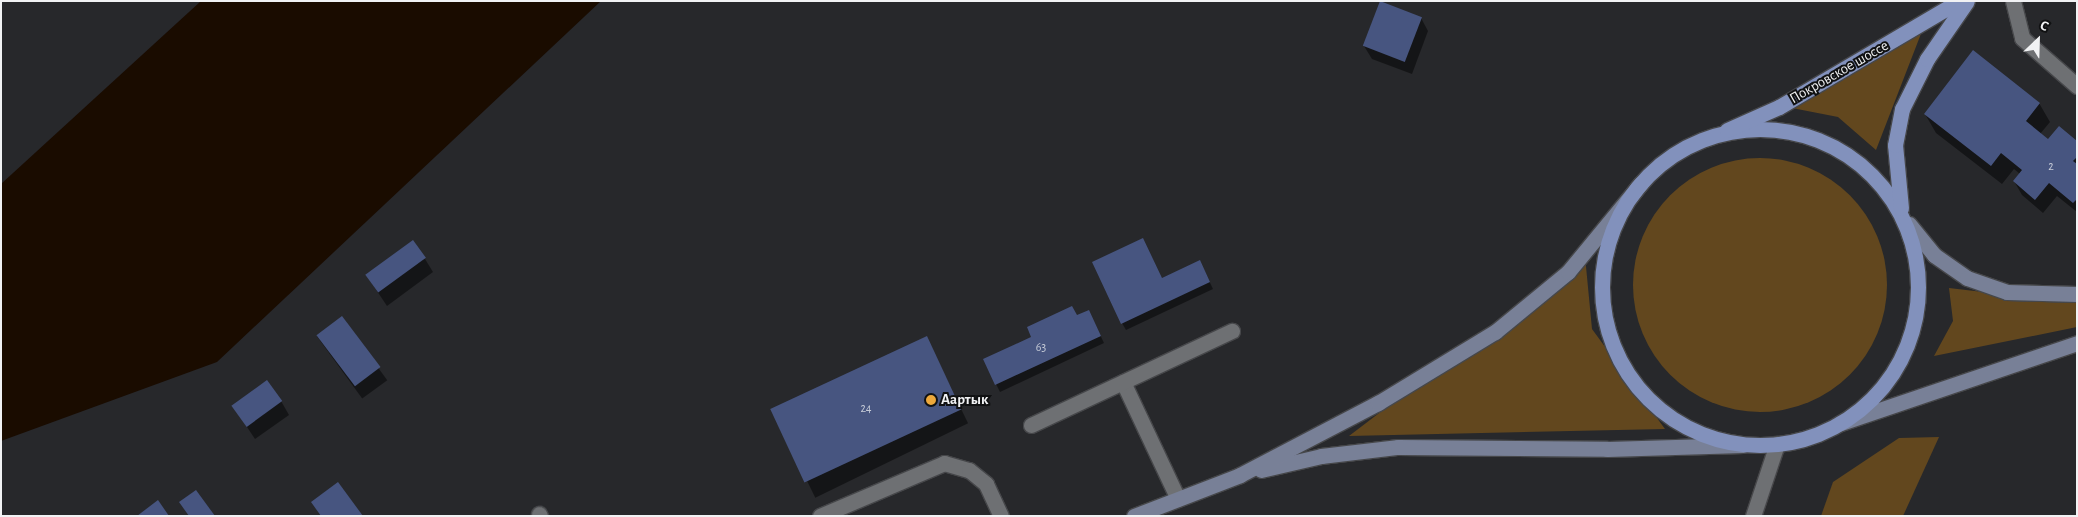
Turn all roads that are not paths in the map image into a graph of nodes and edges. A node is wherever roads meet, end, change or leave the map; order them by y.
1 (1959, 1) edge
2 (1967, 1) edge
3 (2013, 1) edge
4 (2077, 86) edge
5 (1716, 136) junction
6 (1640, 183) junction
7 (1901, 208) junction
8 (1909, 224) junction
9 (2077, 294) edge
10 (1232, 331) dead end
11 (2077, 343) edge
12 (1123, 382) junction
13 (1840, 423) junction
14 (1031, 425) dead end
15 (1777, 444) junction
16 (1743, 445) junction
17 (1240, 474) junction
18 (1178, 499) junction
19 (820, 516) edge
20 (1001, 516) edge
21 (1134, 516) edge
22 (1753, 516) edge

1 - 5 main road, Покровское шоссе
2 - 7 main road
3 - 4 street
5 - 6 main road, Покровское шоссе
5 - 7 main road
6 - 16 main road, Покровское шоссе
6 - 17 main road
7 - 8 main road, Покровское шоссе
8 - 9 main road
8 - 13 main road, Покровское шоссе
10 - 12 street
11 - 13 main road
12 - 14 street
12 - 18 street
13 - 15 main road, Покровское шоссе
15 - 16 main road, Покровское шоссе
15 - 22 street
16 - 17 main road
17 - 18 main road
18 - 21 main road
19 - 20 street

